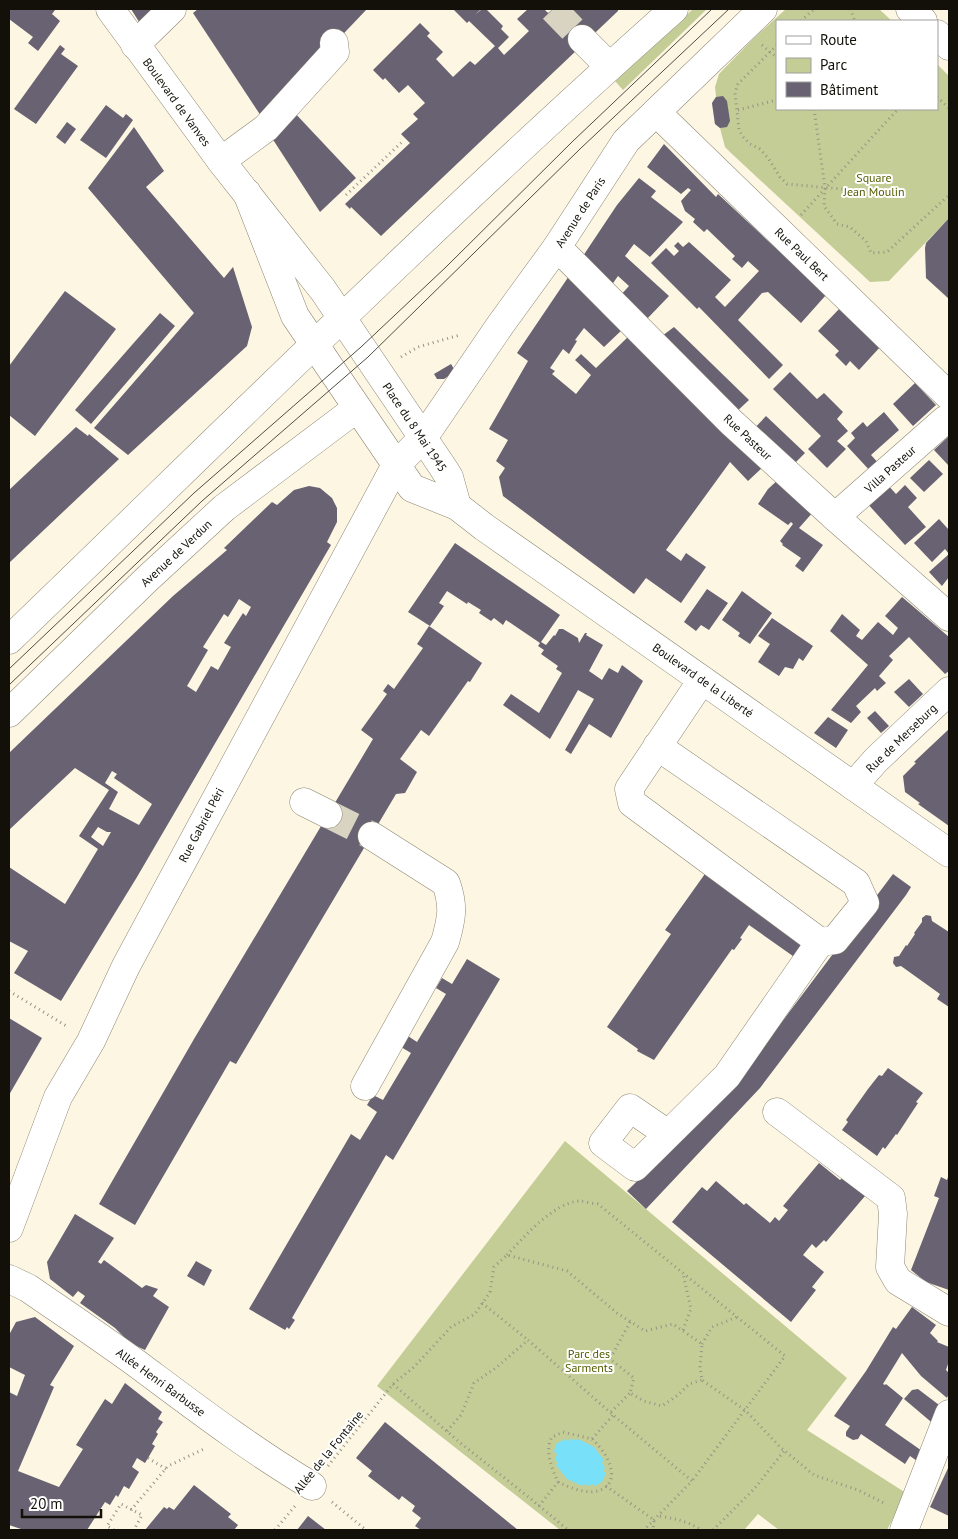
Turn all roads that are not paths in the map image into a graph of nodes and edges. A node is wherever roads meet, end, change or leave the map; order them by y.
1 (110, 9) edge
2 (172, 9) edge
3 (674, 9) edge
4 (762, 9) edge
5 (910, 9) edge
6 (922, 20) edge
7 (938, 35) edge
8 (582, 39) tunnel mouth
9 (334, 43) dead end
10 (135, 44) junction
11 (949, 46) edge
12 (609, 66) junction
13 (656, 112) junction
14 (221, 161) junction
15 (247, 193) junction
16 (557, 247) junction
17 (342, 318) junction
18 (315, 345) junction
19 (357, 408) junction
20 (947, 408) edge
21 (423, 438) junction
22 (396, 465) junction
23 (457, 506) junction
24 (835, 518) junction
25 (949, 617) edge
26 (9, 640) edge
27 (702, 680) junction
28 (949, 691) edge
29 (9, 713) edge
30 (657, 746) junction
31 (853, 786) junction
32 (304, 802) dead end
33 (328, 814) tunnel mouth
34 (372, 836) tunnel mouth
35 (949, 854) edge
36 (820, 942) junction
37 (365, 1086) dead end
38 (777, 1112) dead end
39 (668, 1134) dead end
40 (9, 1228) edge
41 (9, 1279) edge
42 (949, 1312) edge
43 (949, 1414) edge
44 (312, 1486) road end
45 (907, 1522) edge

1 - 10 street, Boulevard de Vanves
2 - 10 street
3 - 12 street
4 - 13 street, Avenue de Paris
5 - 6 street
7 - 11 street
8 - 12 street
9 - 14 street
10 - 14 street, Boulevard de Vanves
12 - 17 street
13 - 16 street, Avenue de Paris
13 - 20 street, Rue Paul Bert
14 - 15 street, Boulevard de Vanves
15 - 17 street, Boulevard de Vanves
15 - 18 street, Boulevard de Vanves
16 - 21 street, Avenue de Paris
16 - 24 street, Rue Pasteur
17 - 18 street
17 - 21 street, Place du 8 Mai 1945
18 - 19 street
18 - 26 street
19 - 22 street
19 - 29 street, Avenue de Verdun
20 - 24 street, Villa Pasteur
21 - 22 street, Rue Gabriel Péri
21 - 23 street, Place du 8 Mai 1945
22 - 23 street
22 - 40 street, Rue Gabriel Péri
23 - 27 street, Boulevard de la Liberté
24 - 25 street, Rue Pasteur
27 - 30 street
27 - 31 street, Boulevard de la Liberté
28 - 31 street, Rue de Merseburg
30 - 36 street
30 - 36 street
31 - 35 street, Boulevard de la Liberté
32 - 33 street
34 - 37 street
36 - 39 street
38 - 42 street
41 - 44 street, Allée Henri Barbusse
43 - 45 street

